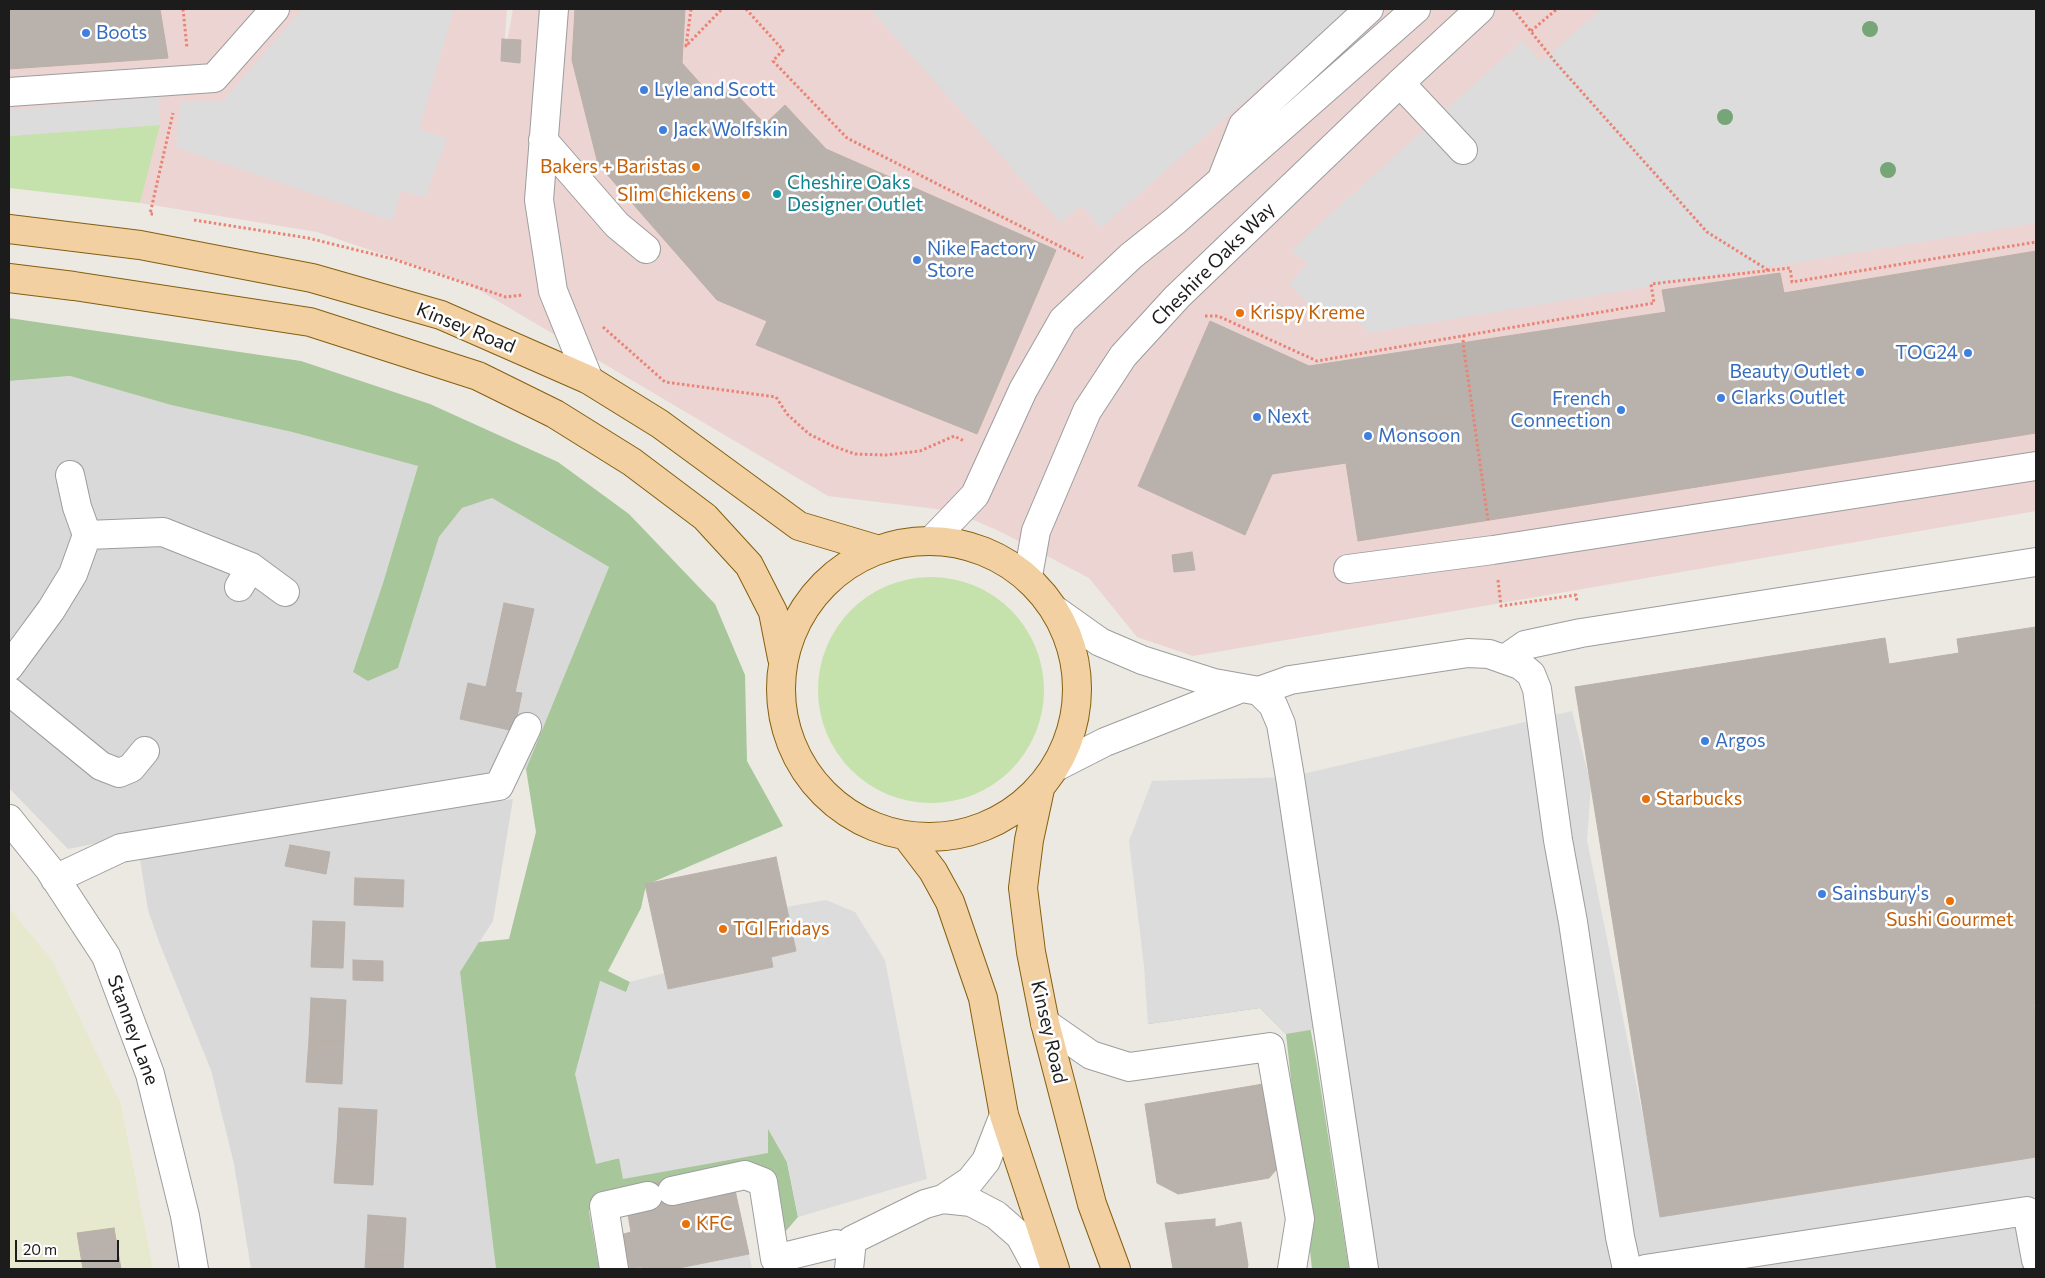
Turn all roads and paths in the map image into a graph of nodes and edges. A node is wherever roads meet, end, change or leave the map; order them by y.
1 (183, 9) edge
2 (275, 9) edge
3 (554, 9) edge
4 (691, 9) edge
5 (722, 9) edge
6 (746, 9) edge
7 (1369, 9) edge
8 (1416, 9) edge
9 (1480, 9) edge
10 (1513, 9) edge
11 (1557, 9) edge
12 (1531, 31) junction
13 (181, 80) junction
14 (1400, 83) junction
15 (9, 92) edge
16 (543, 140) junction
17 (1463, 150) dead end
18 (1220, 182) junction
19 (160, 215) dead end
20 (190, 220) dead end
21 (9, 229) edge
22 (2036, 242) edge
23 (646, 249) dead end
24 (1088, 261) dead end
25 (1768, 270) junction
26 (9, 278) edge
27 (529, 294) dead end
28 (1177, 297) junction
29 (598, 323) dead end
30 (589, 380) junction
31 (972, 444) dead end
32 (2036, 466) edge
33 (70, 475) dead end
34 (87, 535) junction
35 (932, 540) junction
36 (876, 549) junction
37 (2036, 562) edge
38 (1348, 569) dead end
39 (1028, 576) junction
40 (285, 592) dead end
41 (1055, 610) junction
42 (782, 659) junction
43 (1506, 659) junction
44 (9, 667) edge
45 (1251, 689) junction
46 (9, 691) edge
47 (527, 727) dead end
48 (145, 751) dead end
49 (1056, 767) junction
50 (1040, 789) junction
51 (9, 819) edge
52 (907, 836) junction
53 (55, 879) junction
54 (1044, 1024) junction
55 (1004, 1115) junction
56 (943, 1199) junction
57 (836, 1244) dead end
58 (2036, 1260) edge
59 (194, 1269) edge
60 (614, 1269) edge
61 (848, 1269) edge
62 (1038, 1269) edge
63 (1055, 1269) edge
64 (1116, 1269) edge
65 (1292, 1269) edge
66 (1364, 1269) edge
67 (1627, 1269) edge
68 (1645, 1269) edge

1 - 13 path
2 - 13 street
3 - 16 street
4 - 5 path
6 - 24 path
7 - 18 street
8 - 18 street
9 - 14 street, Cheshire Oaks Way
10 - 12 path
11 - 12 path
12 - 25 path
13 - 15 street
13 - 19 path
14 - 17 street
14 - 28 street, Cheshire Oaks Way
16 - 23 street
16 - 30 street
18 - 35 street
20 - 27 path
21 - 30 main road, Kinsey Road
22 - 25 path
25 - 28 path
26 - 42 main road
28 - 39 street, Cheshire Oaks Way
29 - 31 path
30 - 36 main road, Kinsey Road
32 - 38 street
33 - 34 street
34 - 40 street
34 - 44 street
35 - 36 main road
35 - 39 main road
36 - 42 main road
37 - 43 street
39 - 41 main road
41 - 45 street
41 - 49 main road
42 - 52 main road
43 - 45 street
43 - 67 street
45 - 49 street
45 - 66 street
46 - 48 street
47 - 53 street
49 - 50 main road
50 - 52 main road
50 - 54 main road, Kinsey Road
51 - 53 street, Stanney Lane
52 - 55 main road
53 - 59 street, Stanney Lane
54 - 64 main road, Kinsey Road
54 - 65 street
55 - 56 street
55 - 63 main road
56 - 61 street
56 - 62 street
57 - 60 street
58 - 68 street

